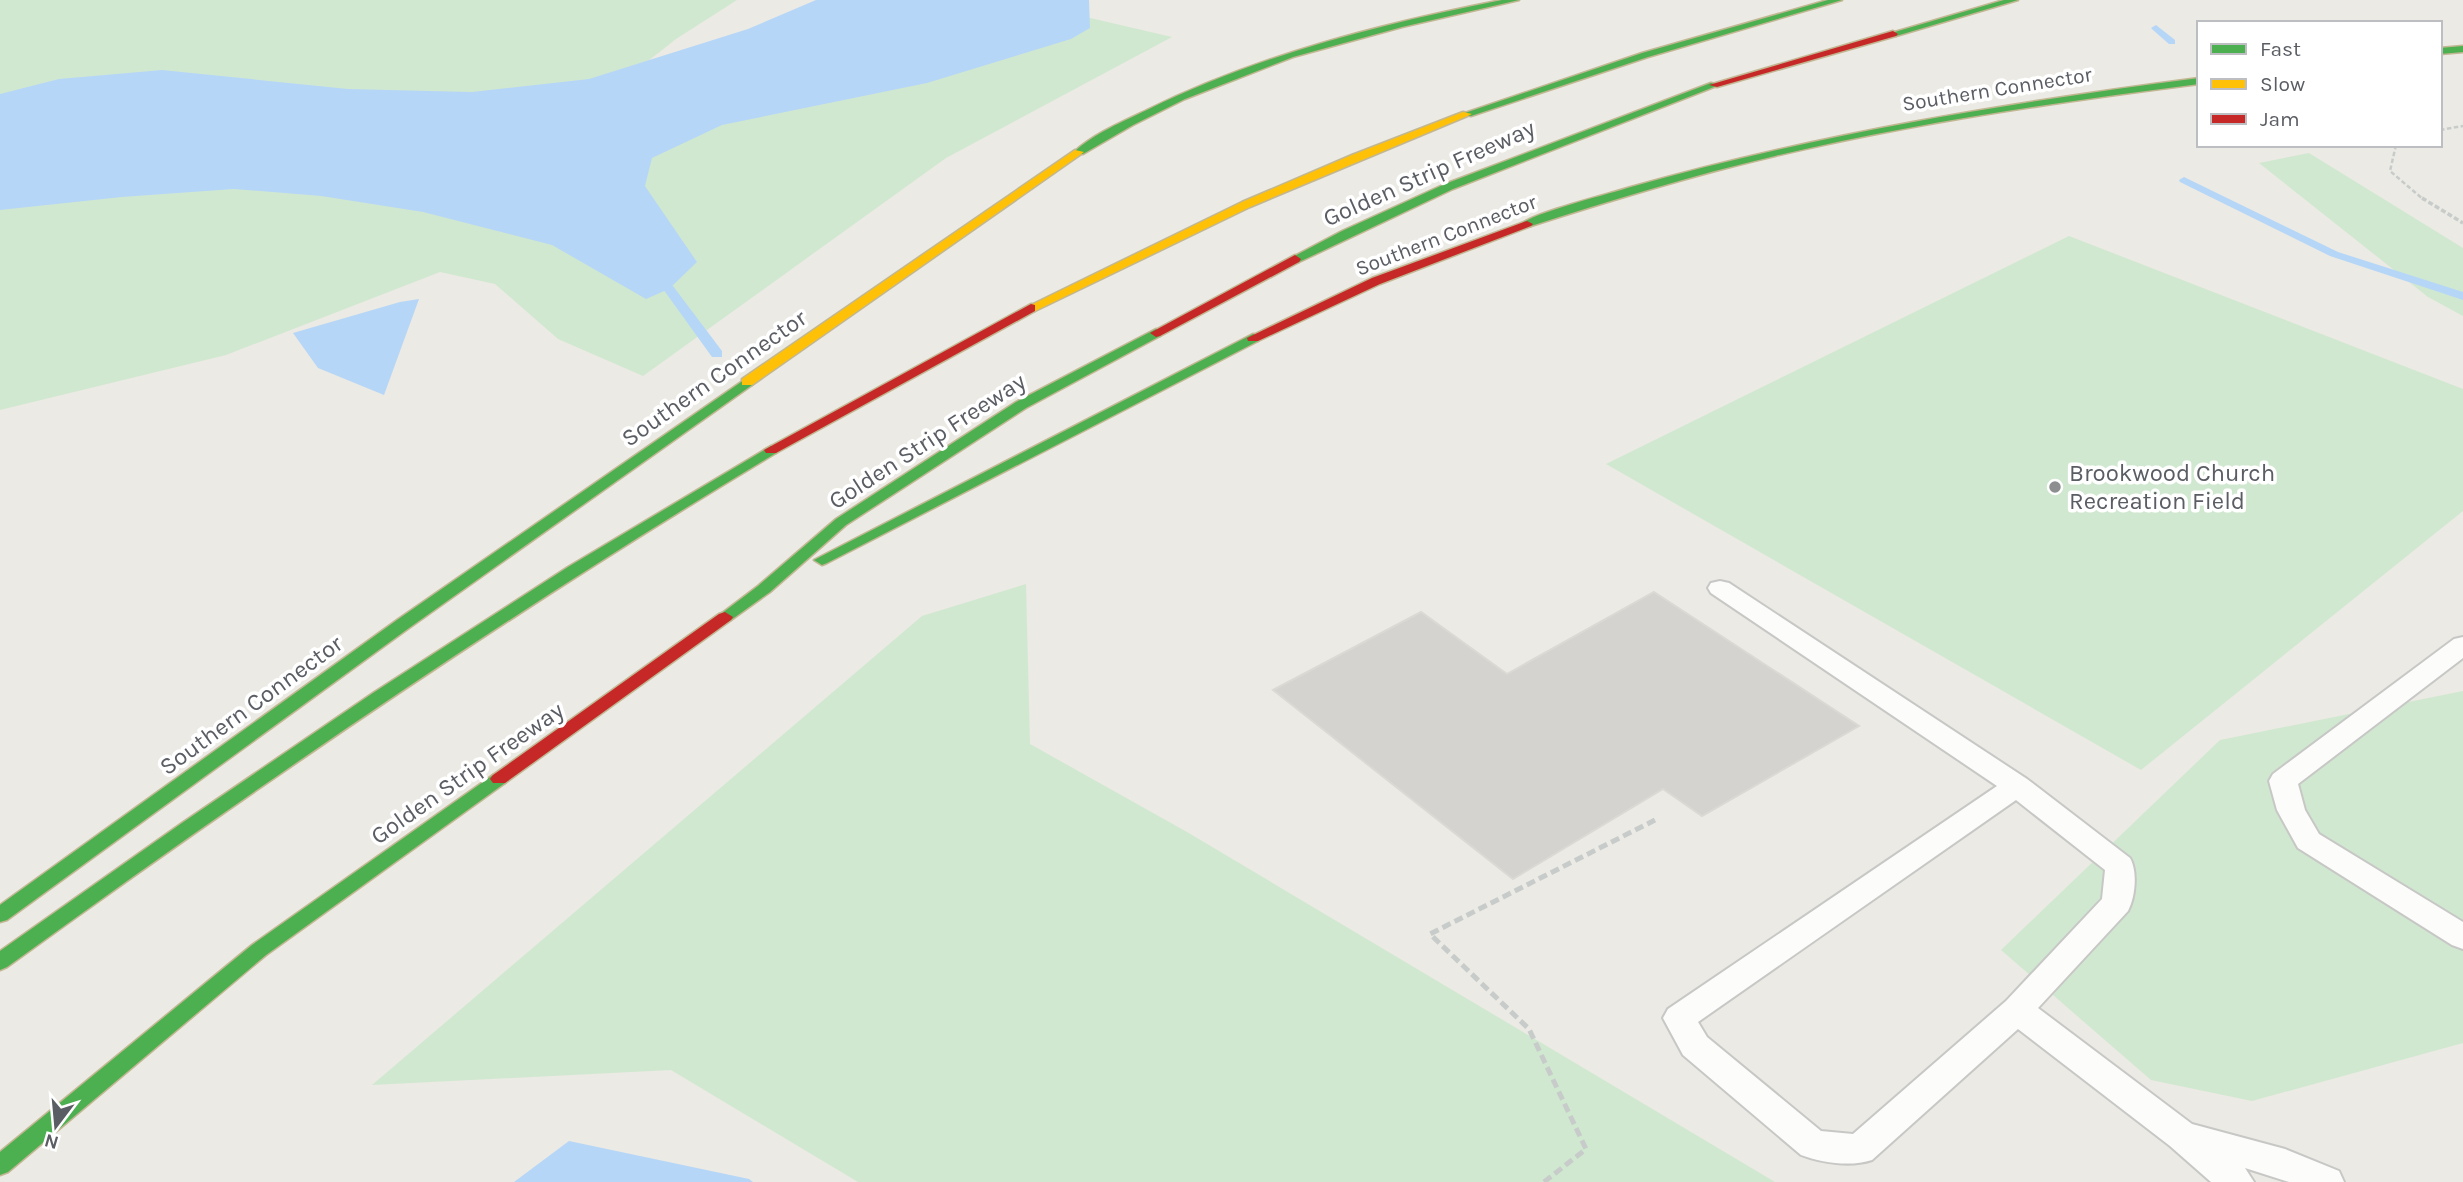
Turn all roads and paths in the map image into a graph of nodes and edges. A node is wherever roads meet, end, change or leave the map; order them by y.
1 (1515, 0) edge
2 (1838, 0) edge
3 (2014, 0) edge
4 (2463, 49) edge
5 (2442, 51) edge
6 (2197, 81) edge
7 (2463, 126) edge
8 (2442, 130) edge
9 (2396, 147) edge
10 (2463, 223) edge
11 (1720, 588) dead end
12 (764, 589) junction
13 (2463, 645) edge
14 (2017, 786) junction
15 (1655, 820) dead end
16 (0, 915) edge
17 (2463, 937) edge
18 (0, 962) edge
19 (2017, 1010) junction
20 (2182, 1136) junction
21 (0, 1165) edge
22 (1544, 1182) edge
23 (2236, 1182) edge
24 (2326, 1182) edge

1 - 16 highway, Southern Connector
2 - 18 highway, Golden Strip Freeway
3 - 12 highway, Golden Strip Freeway
4 - 5 highway
6 - 12 highway, Southern Connector
7 - 8 path
9 - 10 path
11 - 14 lane
12 - 21 highway, Golden Strip Freeway
13 - 17 lane
14 - 19 lane
14 - 19 lane
15 - 22 path
19 - 20 lane
20 - 23 lane
20 - 24 lane

